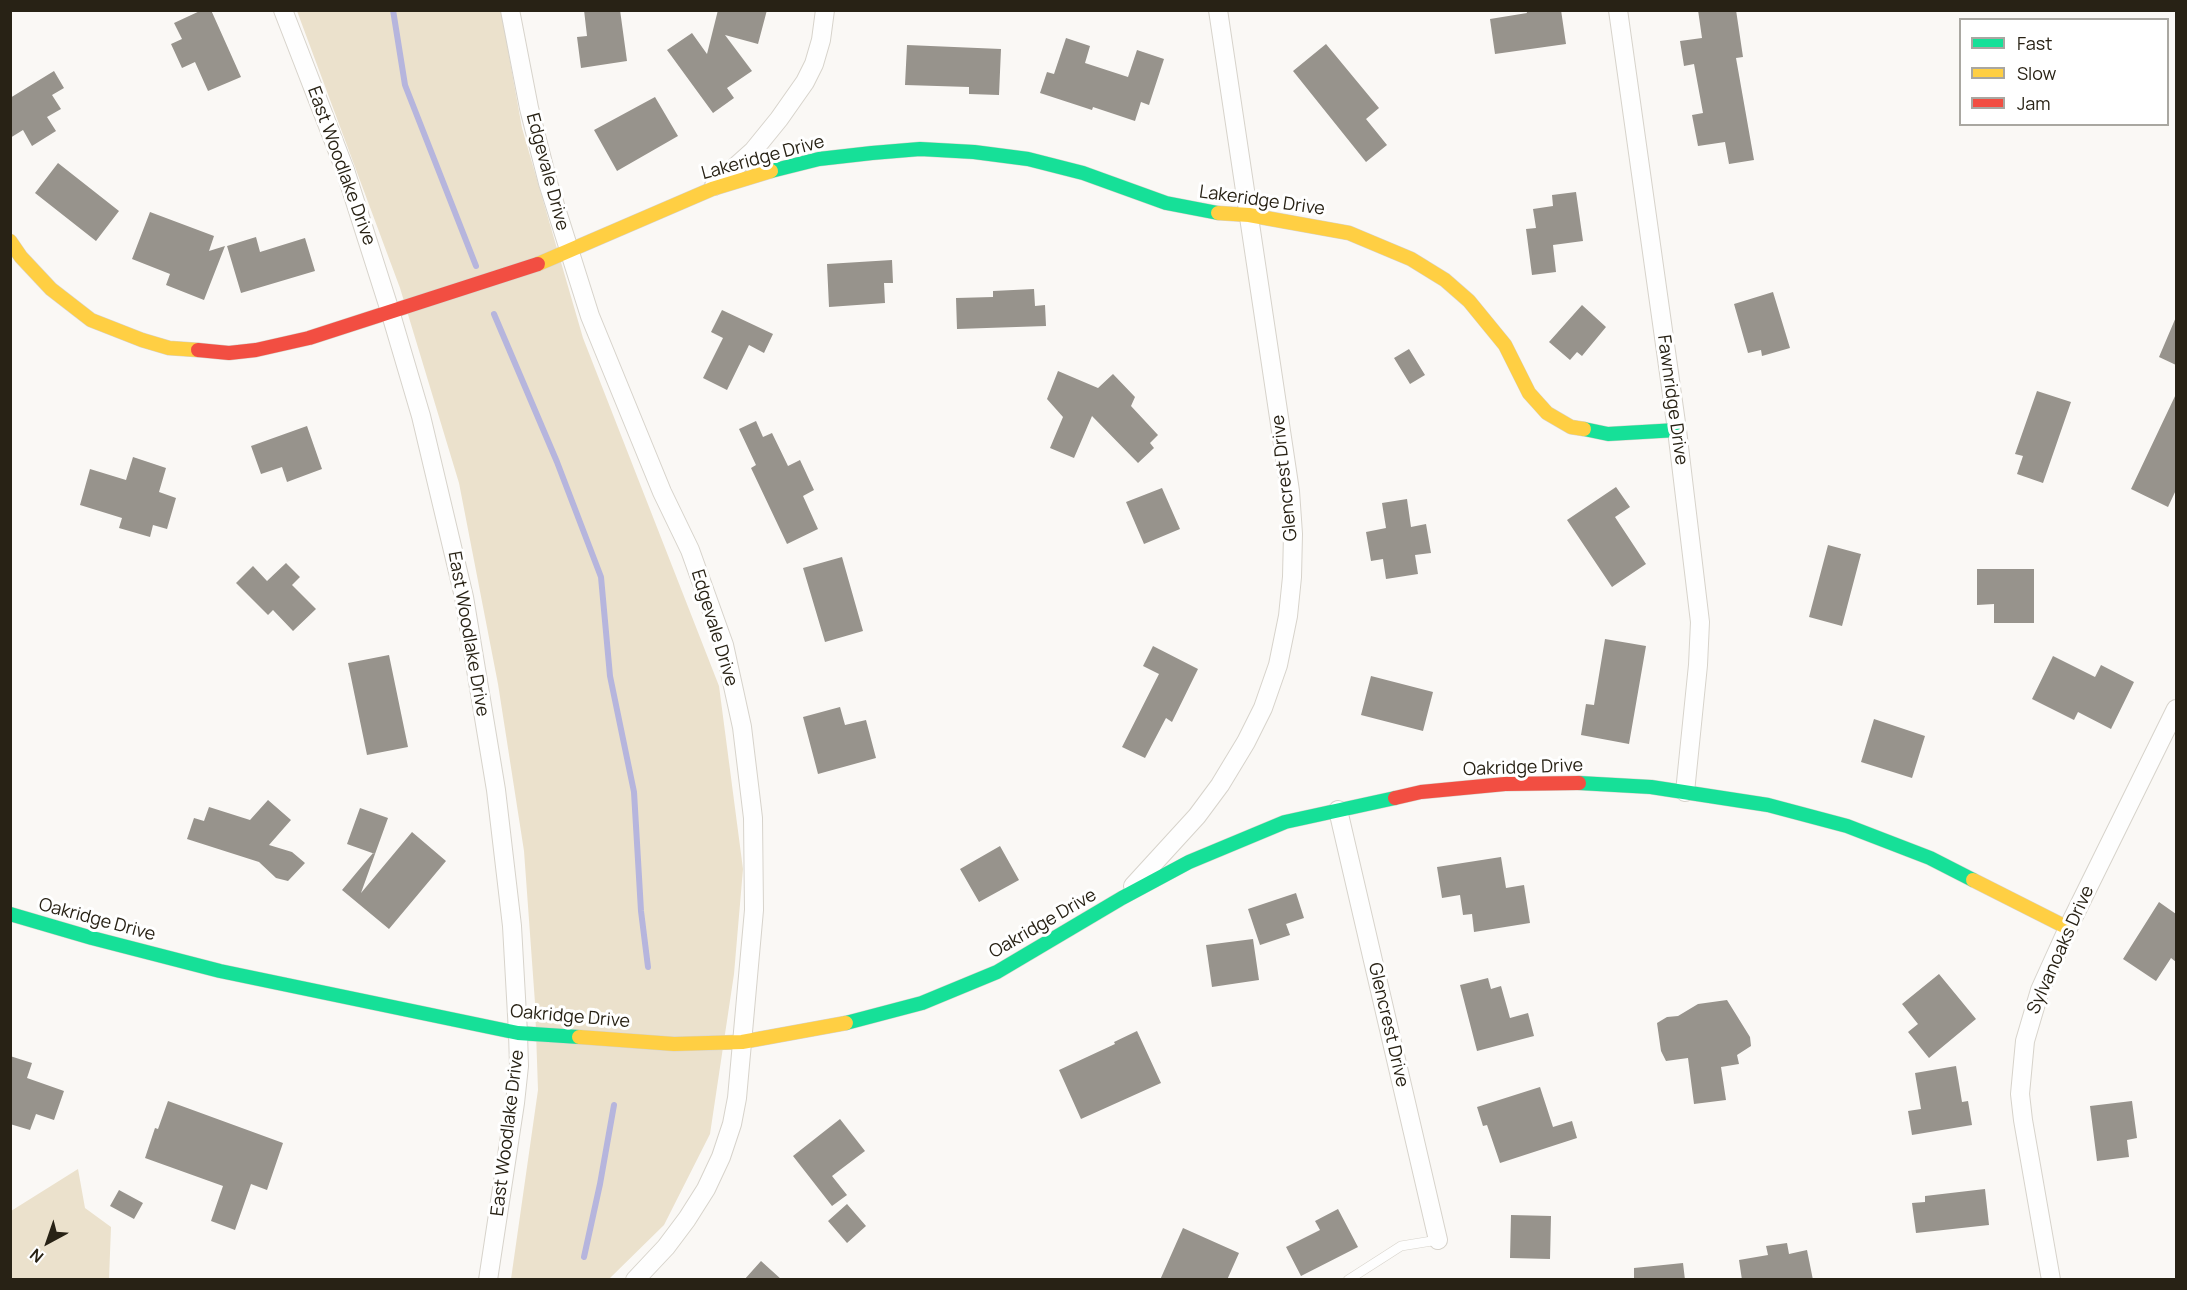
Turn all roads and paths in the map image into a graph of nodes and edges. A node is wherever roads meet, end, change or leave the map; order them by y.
1 (283, 10) edge
2 (510, 10) edge
3 (825, 10) edge
4 (1218, 10) edge
5 (1618, 10) edge
6 (712, 189) junction
7 (1249, 215) junction
8 (10, 241) edge
9 (569, 252) junction
10 (390, 310) junction
11 (1677, 430) junction
12 (2176, 709) edge
13 (1685, 792) junction
14 (1338, 810) junction
15 (1122, 898) junction
16 (10, 914) edge
17 (2068, 928) junction
18 (519, 1033) junction
19 (742, 1042) junction
20 (1438, 1240) joint
21 (488, 1280) edge
22 (635, 1280) edge
23 (1348, 1280) edge
24 (2050, 1280) edge

1 - 10 street, East Woodlake Drive
2 - 9 street, Edgevale Drive
3 - 6 street
4 - 7 street, Glencrest Drive
5 - 11 street, Fawnridge Drive
6 - 7 street, Lakeridge Drive
6 - 9 street, Lakeridge Drive
7 - 11 street, Lakeridge Drive
7 - 15 street, Glencrest Drive
8 - 10 street, Lakeridge Drive
9 - 10 street, Lakeridge Drive
9 - 19 street, Edgevale Drive
10 - 18 street, East Woodlake Drive
11 - 13 street, Fawnridge Drive
12 - 17 street, Sylvanoaks Drive
13 - 14 street, Oakridge Drive
13 - 17 street, Oakridge Drive
14 - 15 street, Oakridge Drive
14 - 20 street, Glencrest Drive
15 - 19 street, Oakridge Drive
16 - 18 street, Oakridge Drive
17 - 24 street, Sylvanoaks Drive
18 - 19 street, Oakridge Drive
18 - 21 street, East Woodlake Drive
19 - 22 street, Edgevale Drive
20 - 23 lane

